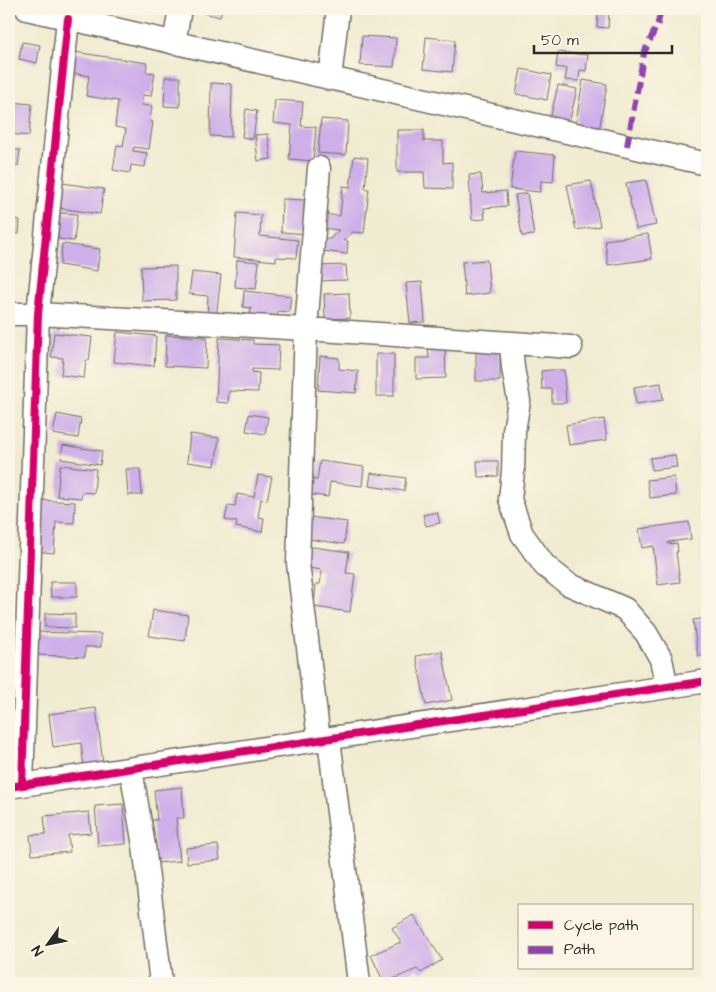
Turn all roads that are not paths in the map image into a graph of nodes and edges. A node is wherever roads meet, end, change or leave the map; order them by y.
1 (27, 9) edge
2 (180, 9) edge
3 (338, 9) edge
4 (68, 19) junction
5 (174, 43) junction
6 (330, 79) junction
7 (707, 164) edge
8 (319, 168) dead end
9 (9, 314) edge
10 (38, 314) junction
11 (306, 329) junction
12 (511, 343) junction
13 (571, 346) dead end
14 (707, 681) edge
15 (667, 687) junction
16 (324, 739) junction
17 (131, 768) junction
18 (15, 786) edge
19 (161, 983) edge
20 (359, 983) edge

1 - 4 street
2 - 5 street
3 - 6 street
4 - 5 street
4 - 10 street
5 - 6 street
6 - 7 street
8 - 11 street
9 - 10 street
10 - 11 street
10 - 18 street
11 - 12 street
11 - 16 street
12 - 13 street
12 - 15 street
14 - 15 street
15 - 16 street
16 - 17 street
16 - 20 street
17 - 18 street
17 - 19 street

